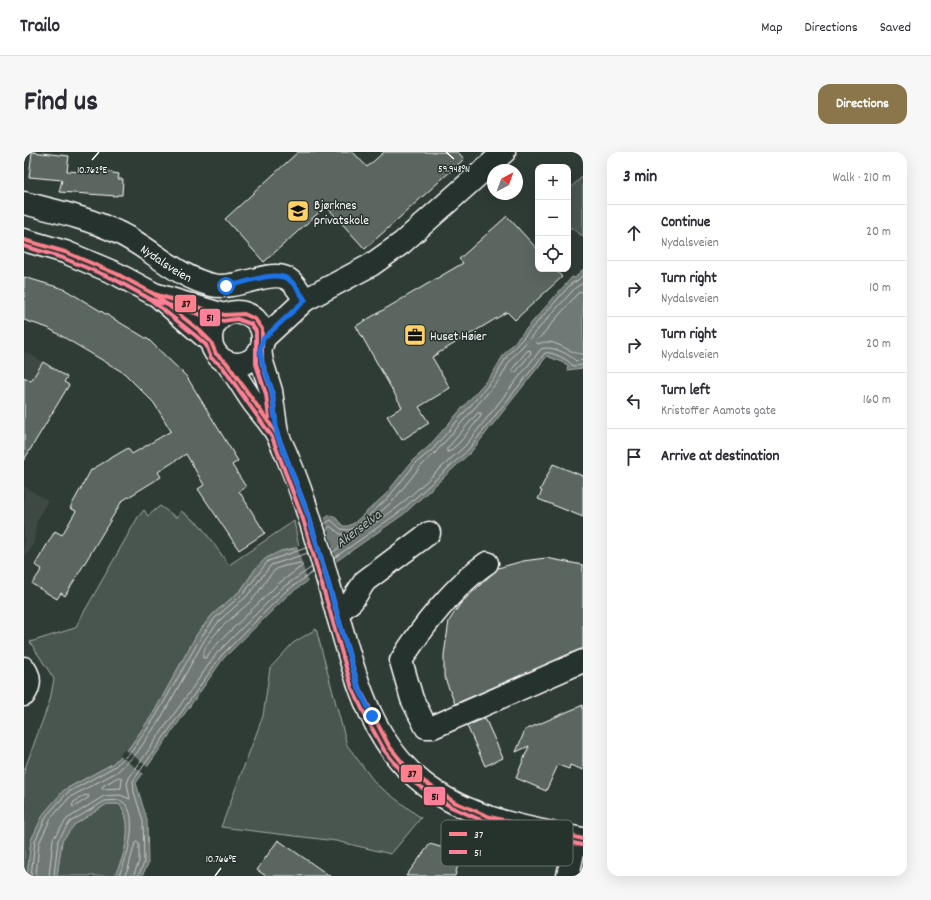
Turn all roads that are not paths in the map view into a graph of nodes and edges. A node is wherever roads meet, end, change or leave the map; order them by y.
1 (504, 152) edge
2 (24, 203) edge
3 (24, 240) edge
4 (154, 294) junction
5 (305, 300) junction
6 (248, 314) junction
7 (224, 315) junction
8 (211, 342) junction
9 (262, 345) junction
10 (226, 362) junction
11 (277, 434) junction
12 (429, 532) dead end
13 (487, 563) dead end
14 (337, 613) junction
15 (583, 661) edge
16 (24, 668) edge
17 (24, 695) edge
18 (503, 820) edge
19 (579, 838) edge
20 (573, 859) edge
21 (571, 866) edge
22 (568, 876) edge

1 - 5 street
2 - 5 street, Nydalsveien
3 - 4 street
4 - 7 street
4 - 8 street
5 - 6 street
5 - 9 street
6 - 7 street
6 - 9 street
7 - 8 street
8 - 10 street
9 - 10 street
9 - 11 street
10 - 11 street
11 - 14 street
12 - 14 street
13 - 15 street
14 - 18 street
16 - 17 street
19 - 20 street
21 - 22 street

